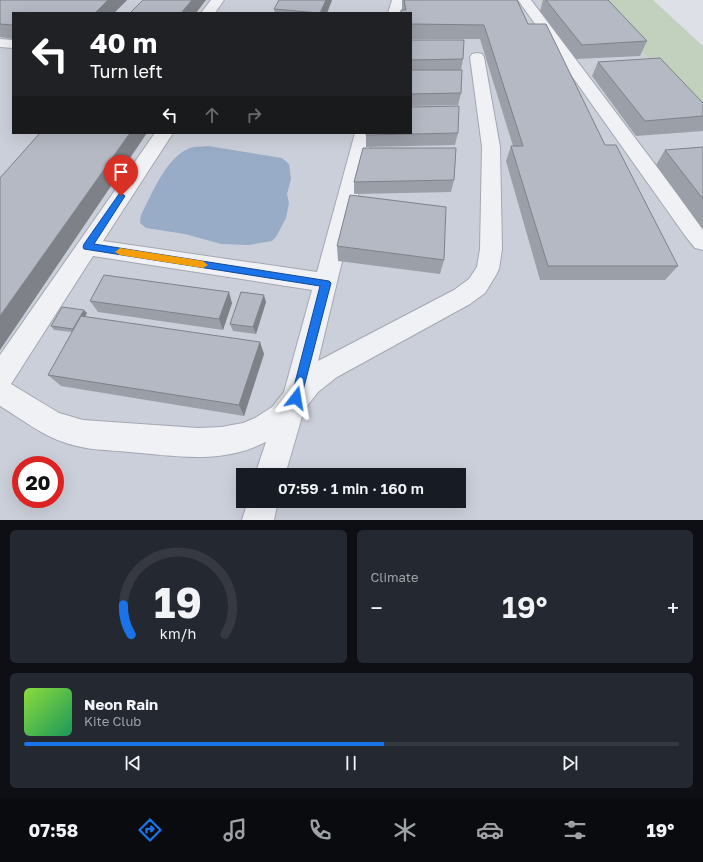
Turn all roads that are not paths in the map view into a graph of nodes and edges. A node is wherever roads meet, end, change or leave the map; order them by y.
1 (218, 0) edge
2 (398, 0) edge
3 (524, 0) edge
4 (209, 12) edge
5 (395, 12) edge
6 (0, 43) edge
7 (12, 44) edge
8 (478, 57) dead end
9 (163, 134) edge
10 (364, 134) edge
11 (703, 242) edge
12 (87, 247) junction
13 (326, 283) junction
14 (0, 377) edge
15 (0, 392) edge
16 (293, 404) junction
17 (272, 468) edge
18 (261, 508) edge
19 (258, 520) edge

1 - 4 lane
2 - 5 lane
3 - 11 lane
6 - 7 lane
8 - 16 lane
9 - 12 lane
10 - 13 lane
12 - 13 lane
12 - 14 lane
13 - 16 lane
15 - 16 lane
16 - 17 lane
18 - 19 lane

